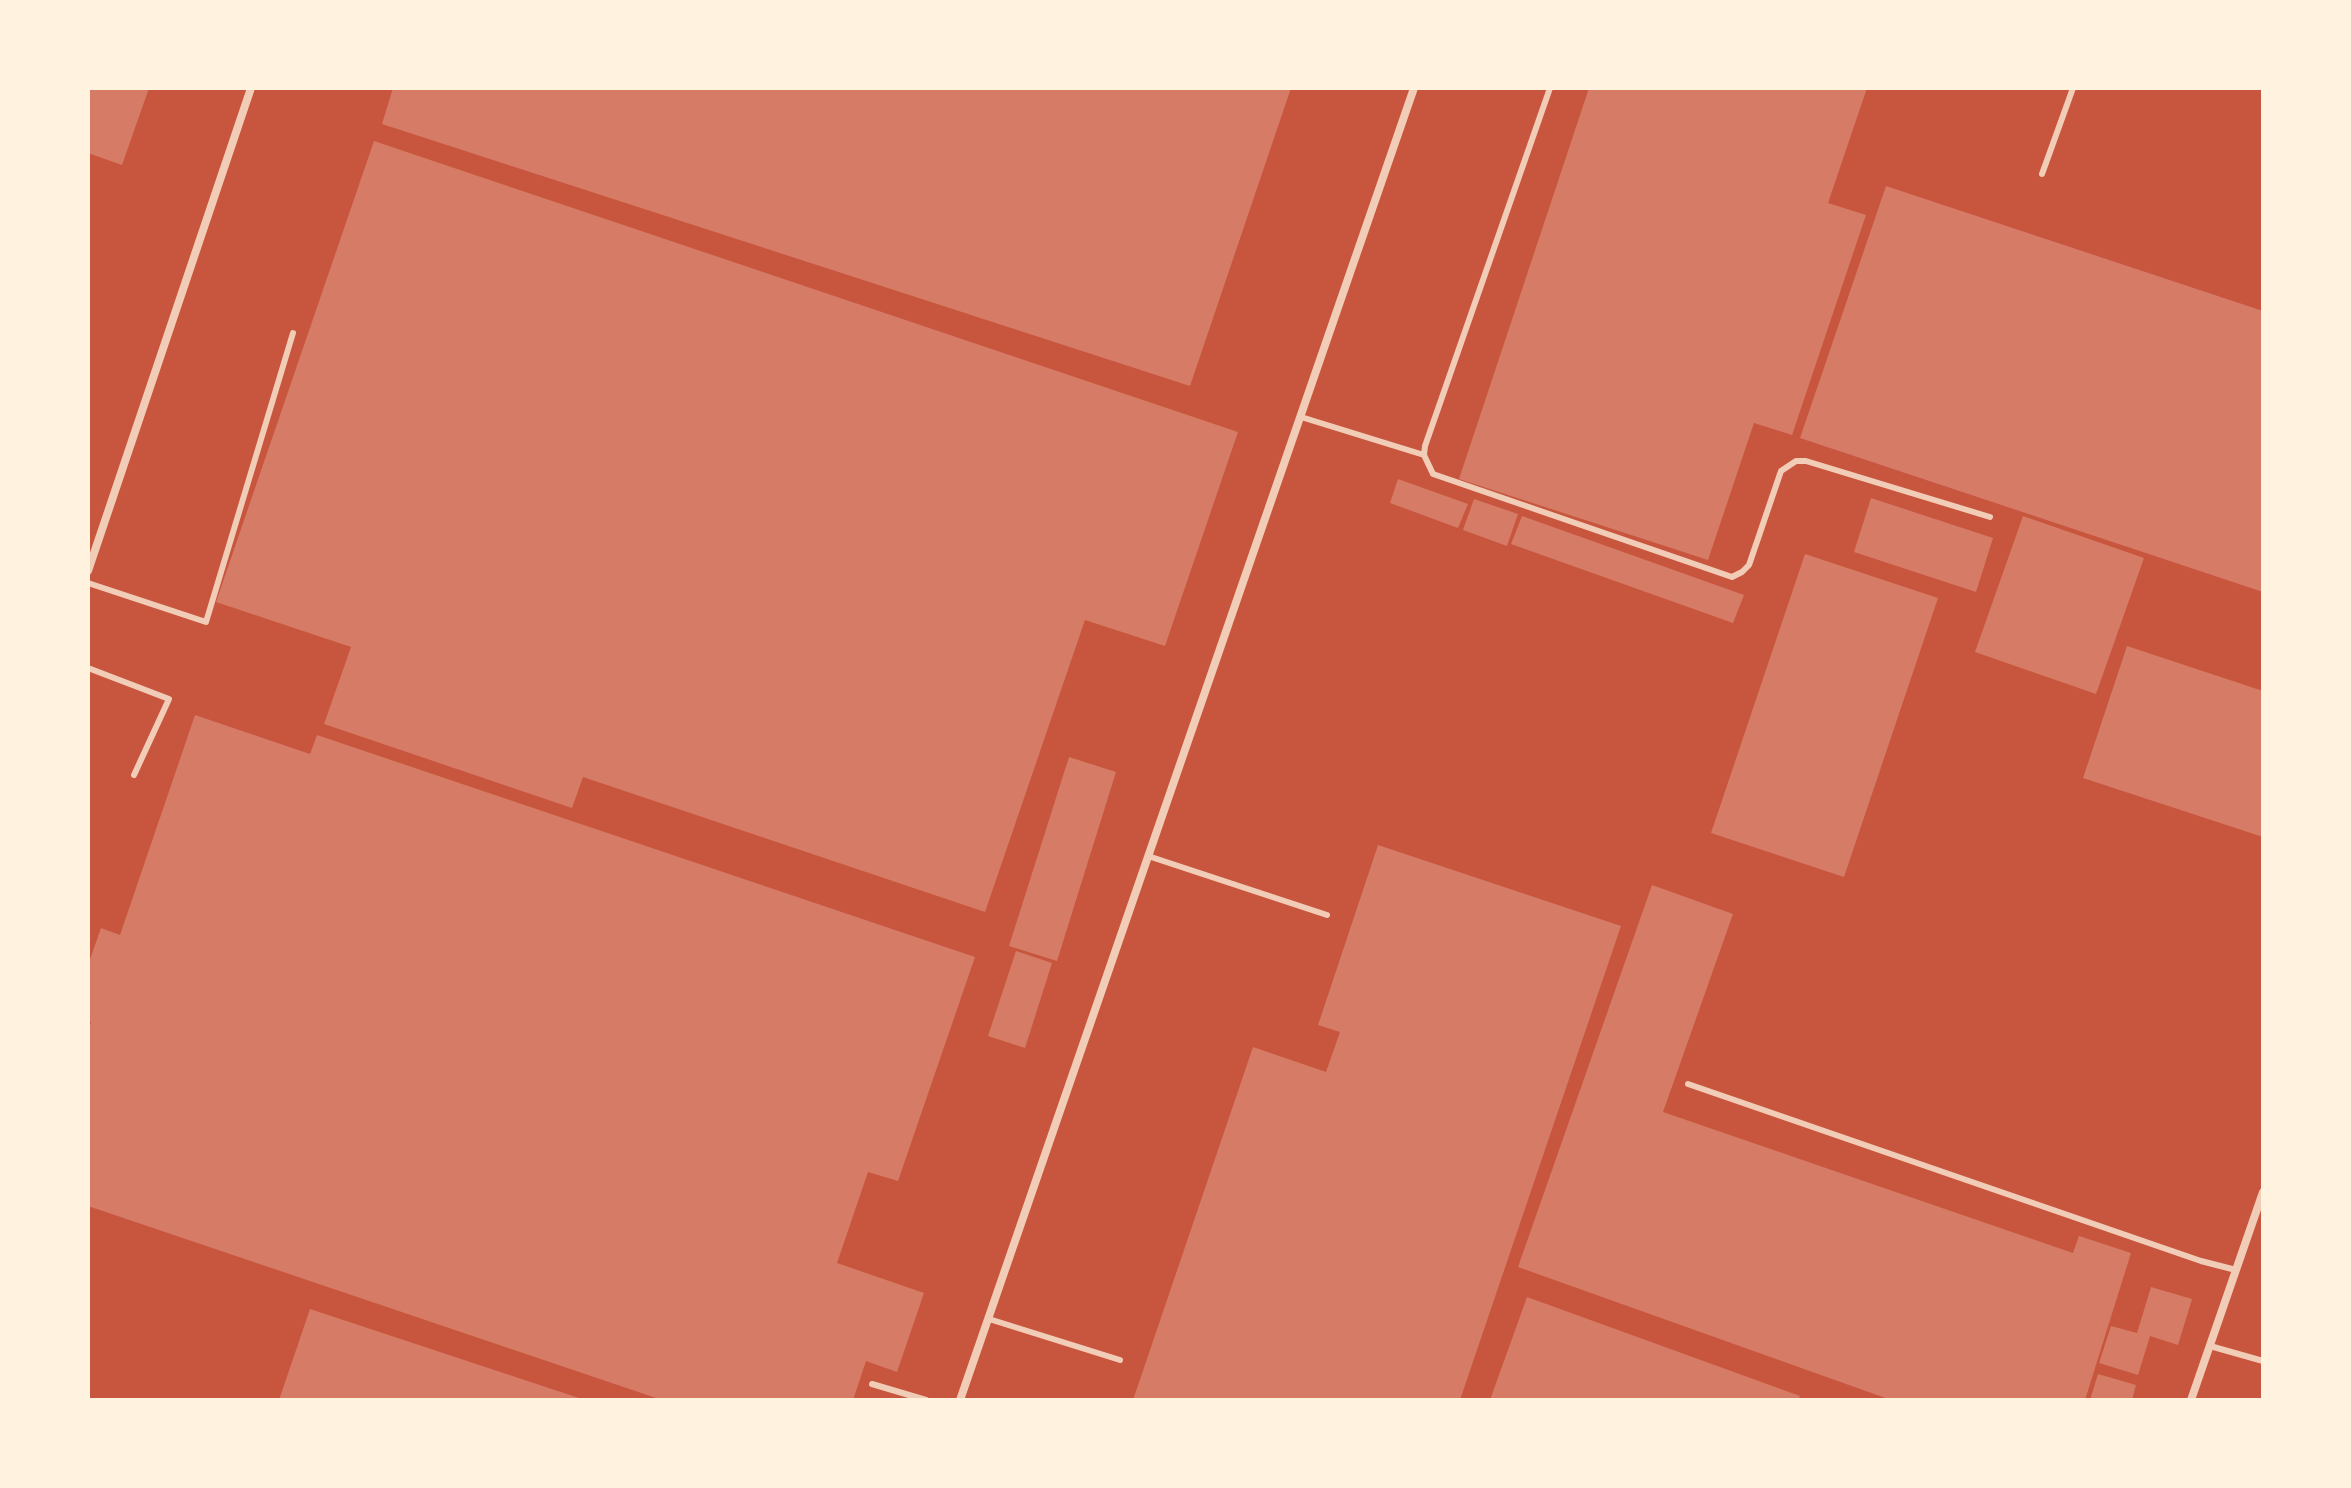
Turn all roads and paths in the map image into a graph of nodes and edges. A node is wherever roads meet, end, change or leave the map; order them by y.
1 (251, 88) edge
2 (1414, 88) edge
3 (1550, 88) edge
4 (2073, 88) edge
5 (2042, 174) dead end
6 (293, 333) dead end
7 (1301, 417) junction
8 (1424, 455) junction
9 (1990, 517) dead end
10 (88, 571) edge
11 (88, 583) edge
12 (88, 668) edge
13 (134, 775) dead end
14 (1148, 856) junction
15 (1327, 915) dead end
16 (1688, 1084) dead end
17 (2263, 1192) edge
18 (2236, 1270) junction
19 (989, 1319) junction
20 (2210, 1346) junction
21 (1120, 1360) dead end
22 (2263, 1361) edge
23 (872, 1384) dead end
24 (926, 1400) edge
25 (960, 1400) edge
26 (2191, 1400) edge

1 - 10 street
2 - 7 street
3 - 8 lane
4 - 5 lane
6 - 11 lane
7 - 8 lane
7 - 14 street
8 - 9 lane
12 - 13 lane
14 - 15 lane
14 - 19 street
16 - 18 lane
17 - 18 street
18 - 20 street
19 - 21 lane
19 - 25 street
20 - 22 lane
20 - 26 street
23 - 24 lane

